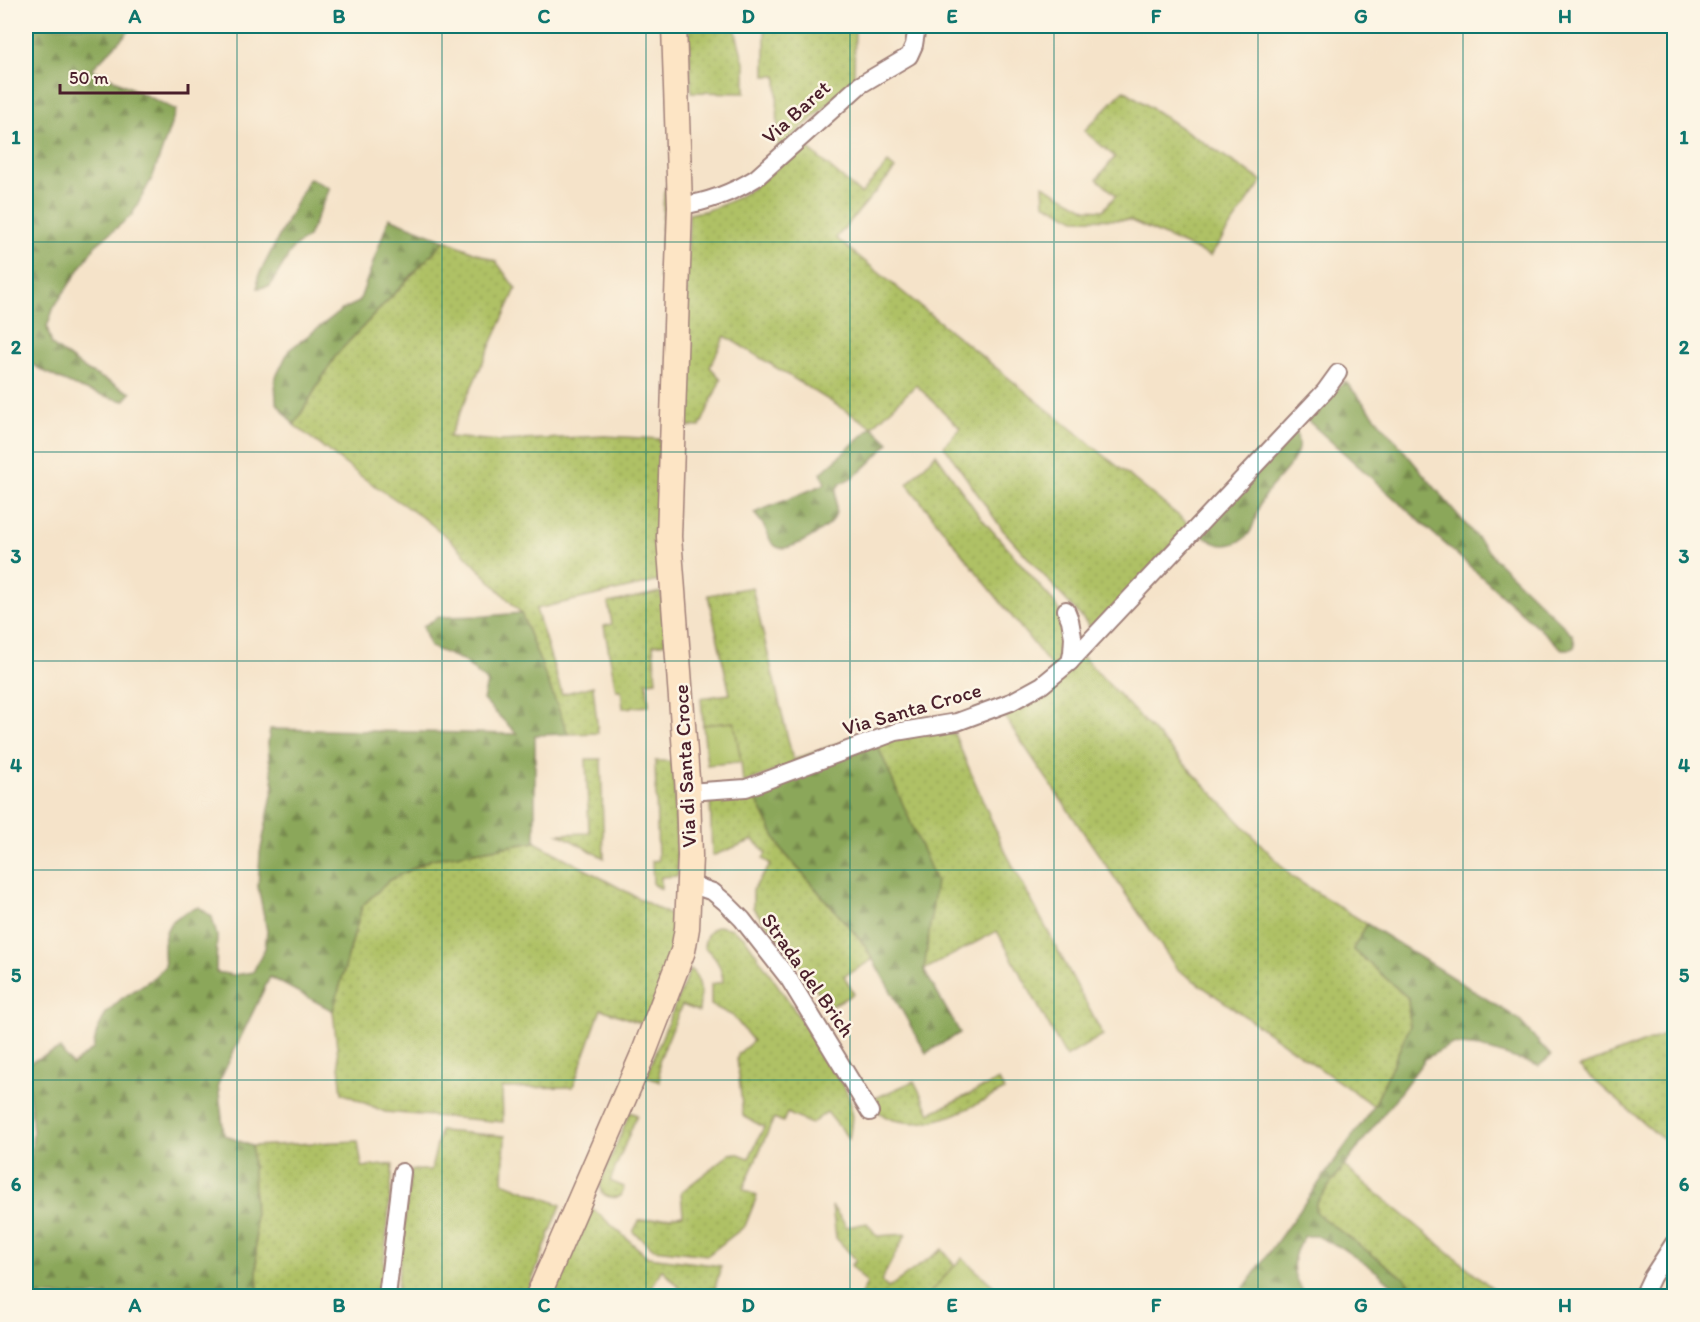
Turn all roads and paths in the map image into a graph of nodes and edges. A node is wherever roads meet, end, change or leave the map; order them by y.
1 (674, 26) edge
2 (916, 26) edge
3 (680, 206) junction
4 (1338, 373) dead end
5 (1066, 610) dead end
6 (1070, 662) junction
7 (688, 792) junction
8 (690, 884) junction
9 (870, 1112) dead end
10 (402, 1172) dead end
11 (1674, 1242) edge
12 (387, 1296) edge
13 (538, 1296) edge
14 (1643, 1296) edge

1 - 3 main road, Via di Santa Croce
2 - 3 street, Via Baret
3 - 7 main road, Via di Santa Croce
4 - 6 street, Via Santa Croce
5 - 6 street
6 - 7 street, Via Santa Croce
7 - 8 main road, Via di Santa Croce
8 - 9 street, Strada del Brich
8 - 13 main road, Via di Santa Croce
10 - 12 street
11 - 14 street

